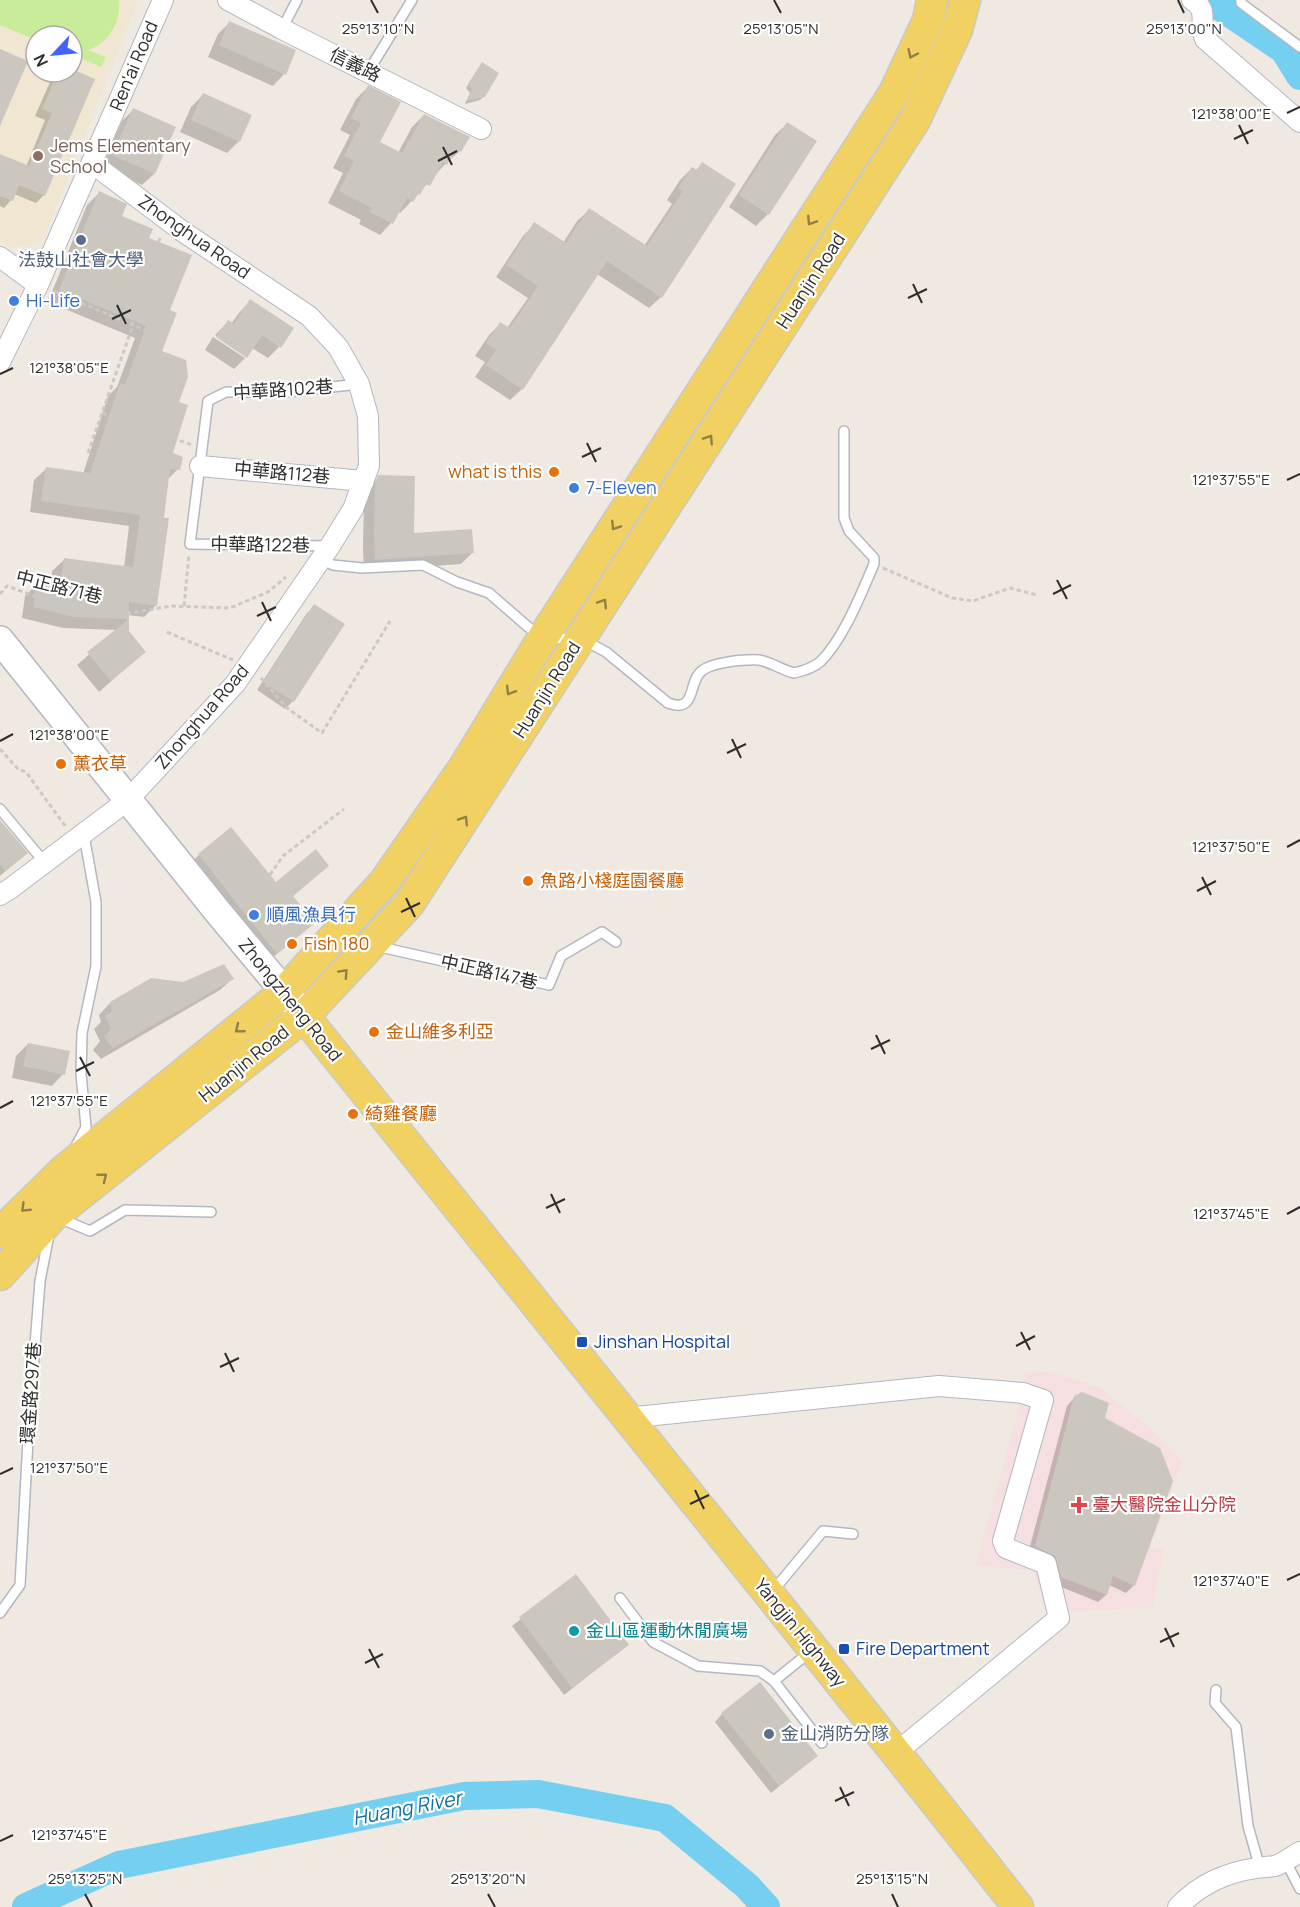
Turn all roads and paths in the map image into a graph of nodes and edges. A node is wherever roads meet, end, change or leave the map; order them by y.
1 (163, 0) edge
2 (228, 0) edge
3 (297, 0) edge
4 (412, 0) edge
5 (933, 0) edge
6 (965, 0) edge
7 (1192, 0) edge
8 (1241, 0) edge
9 (282, 29) junction
10 (1300, 47) edge
11 (368, 72) junction
12 (1300, 122) edge
13 (482, 129) dead end
14 (92, 163) junction
15 (168, 220) junction
16 (0, 257) edge
17 (38, 285) junction
18 (133, 325) junction
19 (155, 335) dead end
20 (0, 362) edge
21 (359, 384) junction
22 (102, 412) junction
23 (844, 430) dead end
24 (88, 453) dead end
25 (201, 457) junction
26 (364, 481) junction
27 (190, 544) junction
28 (297, 546) junction
29 (326, 553) junction
30 (874, 564) junction
31 (0, 594) edge
32 (1037, 595) dead end
33 (184, 606) junction
34 (390, 621) dead end
35 (167, 632) dead end
36 (580, 638) junction
37 (542, 639) junction
38 (0, 640) edge
39 (247, 666) junction
40 (0, 749) edge
41 (128, 800) junction
42 (0, 809) edge
43 (344, 809) dead end
44 (80, 838) junction
45 (45, 864) junction
46 (0, 895) edge
47 (218, 912) junction
48 (616, 942) dead end
49 (370, 945) junction
50 (284, 992) junction
51 (304, 1016) junction
52 (58, 1196) junction
53 (211, 1212) dead end
54 (0, 1233) edge
55 (0, 1275) edge
56 (579, 1360) joint
57 (626, 1418) junction
58 (853, 1534) dead end
59 (769, 1595) junction
60 (620, 1598) dead end
61 (0, 1613) edge
62 (813, 1649) junction
63 (774, 1681) junction
64 (1216, 1690) dead end
65 (822, 1743) dead end
66 (897, 1752) junction
67 (1293, 1856) edge
68 (1260, 1868) junction
69 (1300, 1889) edge
70 (1018, 1907) edge
71 (1178, 1907) edge

1 - 14 street, Ren'ai Road
2 - 9 street, 信義路
3 - 9 lane
4 - 11 lane
5 -> 37 main road, Huanjin Road
36 -> 6 main road, Huanjin Road
7 - 12 street
8 - 10 lane
9 - 11 street, 信義路
11 - 13 street, 信義路
14 - 15 street, Zhonghua Road
14 - 17 street, Ren'ai Road
15 - 18 path
15 - 21 street, Zhonghua Road
16 - 17 street
17 - 18 path
17 - 20 street, Ren'ai Road
18 - 19 path
18 - 22 path
21 - 25 lane, 中華路102巷
21 - 26 street, Zhonghua Road
22 - 24 path
22 - 25 path
23 - 30 lane
25 - 26 street, 中華路112巷
25 - 27 lane
26 - 29 street, Zhonghua Road
27 - 28 lane, 中華路122巷
27 - 33 path
28 - 29 lane, 中華路122巷
28 - 33 path, 中正路71巷
29 - 37 lane, 中華路122巷
29 - 39 street, Zhonghua Road
30 - 32 path
30 - 36 lane
31 - 33 path, 中正路71巷
34 - 39 path
35 - 39 path
36 - 37 lane
49 -> 36 main road, Huanjin Road
37 -> 50 main road, Huanjin Road
38 - 41 street, Zhongzheng Road
39 - 41 street, Zhonghua Road
40 - 44 path
41 - 44 street, Zhonghua Road
41 - 47 street, Zhongzheng Road
42 - 45 lane
43 - 47 path
44 - 45 street, Zhonghua Road
44 - 52 lane, 環金路297巷
45 - 46 street, Zhonghua Road
47 - 50 street, Zhongzheng Road
48 - 49 lane, 中正路147巷
51 -> 49 main road, Huanjin Road
50 - 51 street, Zhongzheng Road
50 -> 52 main road, Huanjin Road
52 -> 51 main road, Huanjin Road
51 - 56 main road, Zhongzheng Road
52 - 53 lane
52 -> 54 main road, Huanjin Road
52 - 55 main road, Huanjin Road
52 - 61 lane, 環金路297巷
56 - 57 main road, Yangjin Highway
57 - 59 main road, Yangjin Highway
57 - 66 street
58 - 59 lane
59 - 62 main road, Yangjin Highway
60 - 63 lane
62 - 63 lane
62 - 66 main road, Yangjin Highway
63 - 65 lane
64 - 68 lane
66 - 70 main road, Yangjin Highway
67 - 68 street
67 - 69 lane
68 - 71 street

